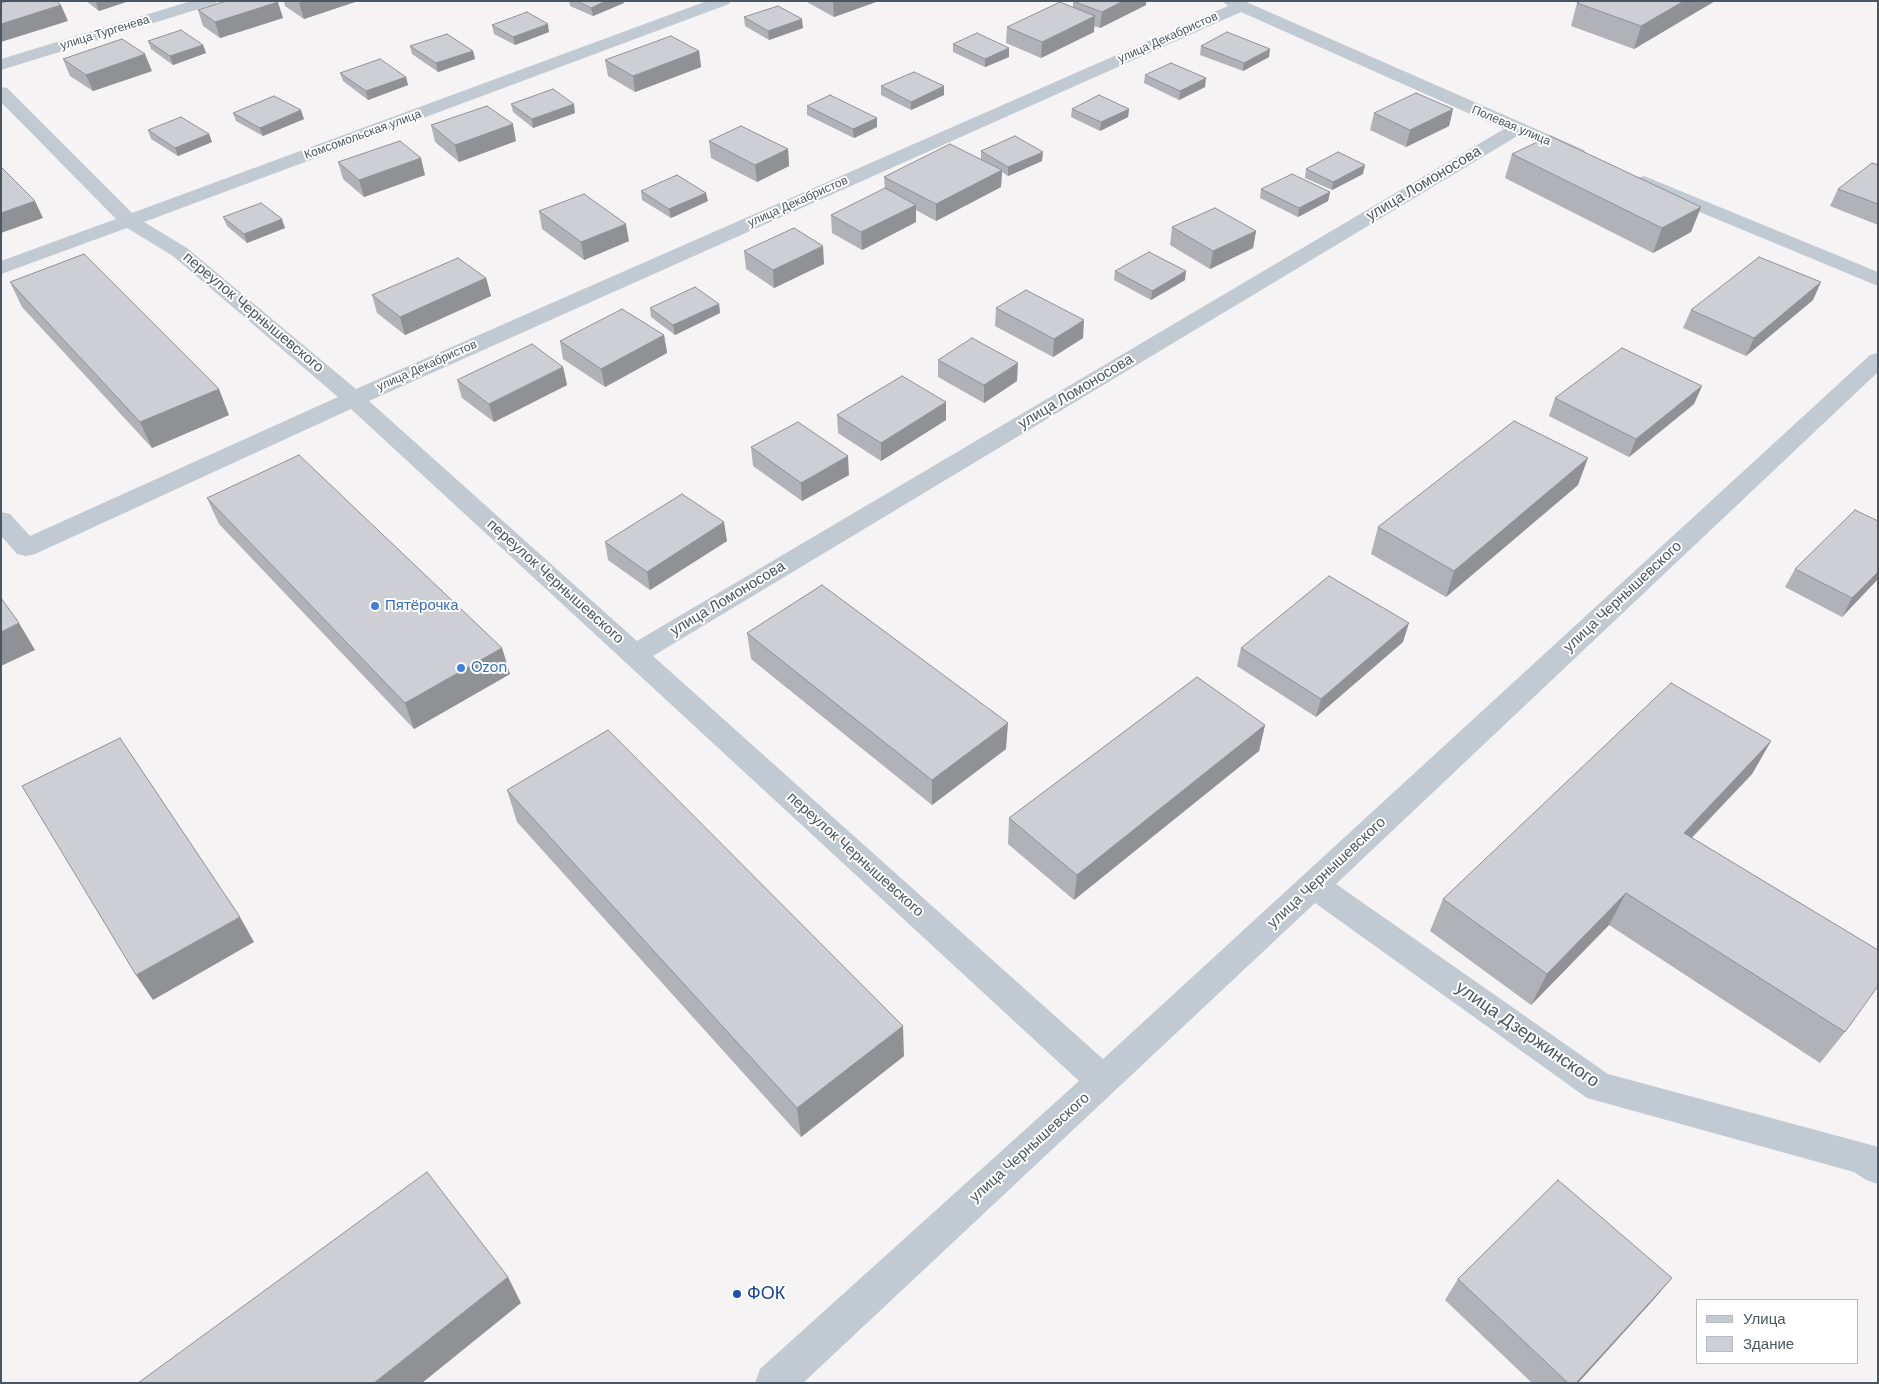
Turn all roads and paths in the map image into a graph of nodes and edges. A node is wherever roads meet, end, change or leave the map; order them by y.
1 (209, 1) edge
2 (724, 1) edge
3 (1235, 4) edge
4 (1, 65) edge
5 (1, 92) edge
6 (1517, 129) junction
7 (1589, 159) edge
8 (1625, 174) edge
9 (129, 222) junction
10 (1, 268) edge
11 (1878, 280) edge
12 (1878, 360) edge
13 (354, 399) junction
14 (1, 520) edge
15 (635, 654) junction
16 (1314, 885) junction
17 (1103, 1081) junction
18 (1878, 1168) edge
19 (774, 1383) edge

1 - 4 street, улица Тургенева
2 - 9 street, Комсомольская улица
3 - 6 street, Полевая улица
3 - 13 street, улица Декабристов
5 - 9 street, переулок Чернышевского
6 - 7 street, Полевая улица
6 - 15 street, улица Ломоносова
8 - 11 street
9 - 10 street, Комсомольская улица
9 - 13 street, переулок Чернышевского
12 - 16 street, улица Чернышевского
13 - 14 street, улица Декабристов
13 - 15 street, переулок Чернышевского
15 - 17 street, переулок Чернышевского
16 - 17 street, улица Чернышевского
16 - 18 street, улица Дзержинского
17 - 19 street, улица Чернышевского

